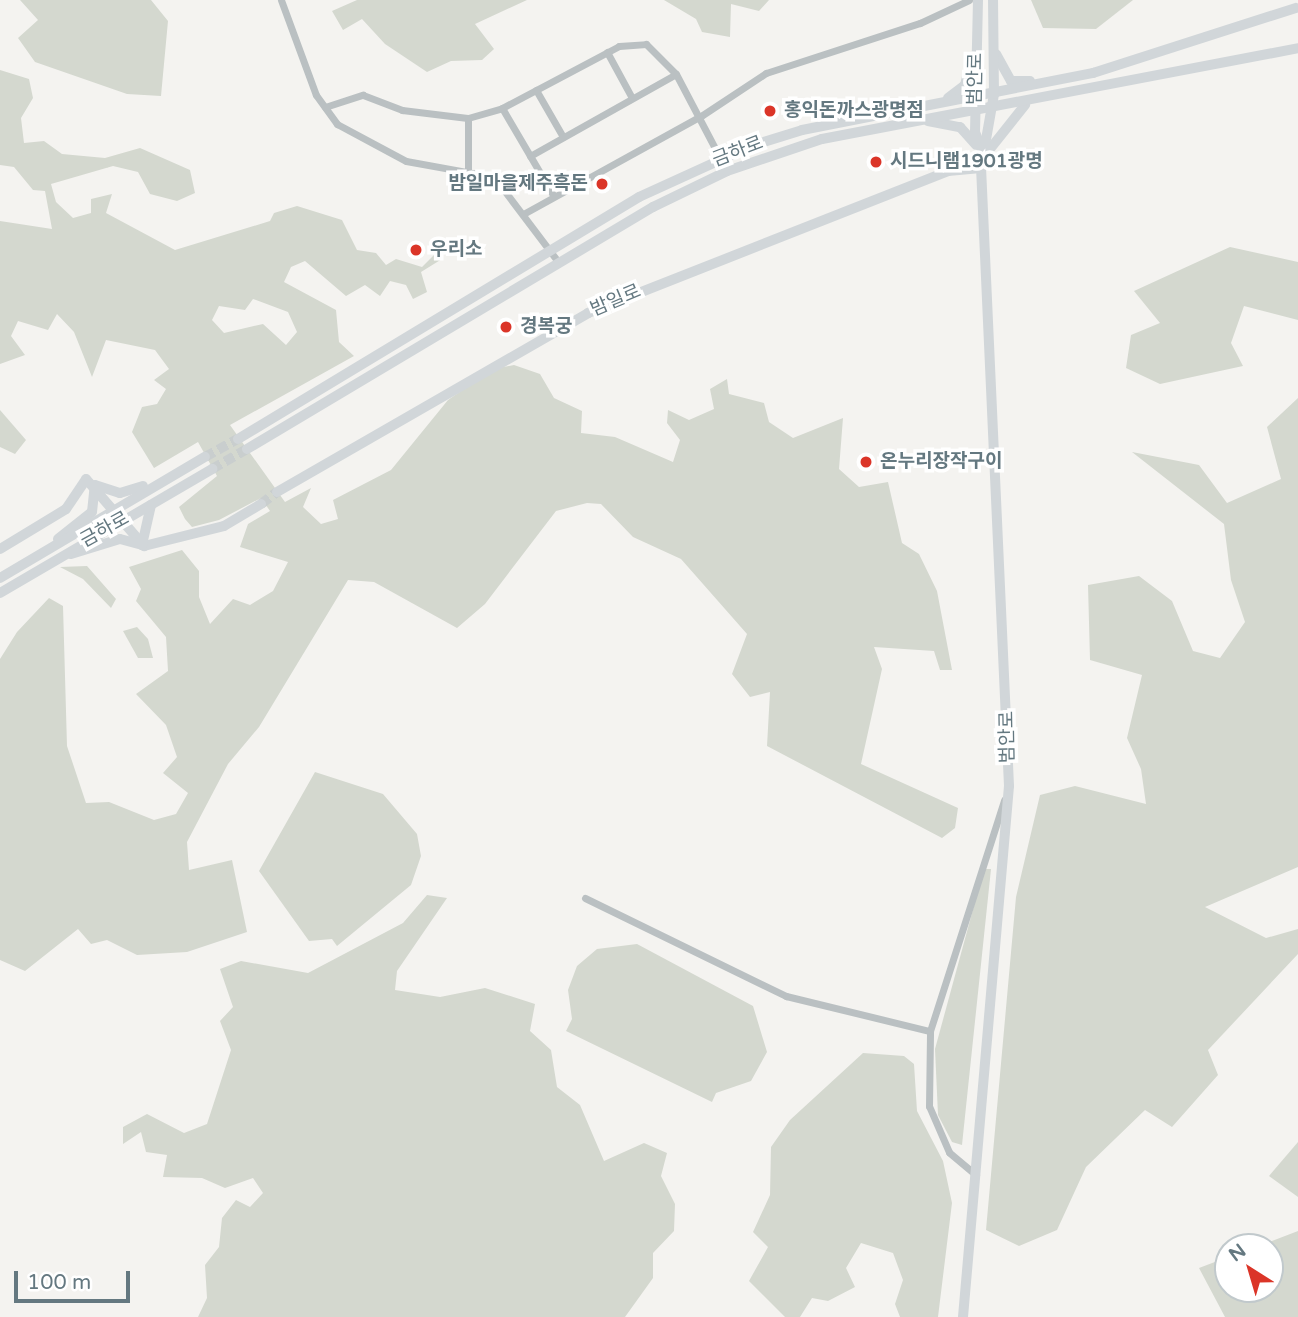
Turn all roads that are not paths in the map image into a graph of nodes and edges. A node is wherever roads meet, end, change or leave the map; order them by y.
1 (281, 0) edge
2 (969, 0) edge
3 (978, 0) edge
4 (993, 0) edge
5 (1296, 8) dead end
6 (976, 41) junction
7 (993, 48) junction
8 (1298, 48) edge
9 (607, 52) junction
10 (677, 74) junction
11 (1043, 85) junction
12 (536, 90) junction
13 (994, 94) junction
14 (977, 97) junction
15 (632, 98) junction
16 (941, 102) junction
17 (1030, 102) junction
18 (325, 107) junction
19 (502, 108) junction
20 (991, 110) junction
21 (975, 114) junction
22 (701, 116) junction
23 (468, 118) junction
24 (923, 119) junction
25 (563, 137) junction
26 (530, 156) junction
27 (721, 158) junction
28 (982, 162) junction
29 (727, 171) junction
30 (468, 174) junction
31 (553, 195) junction
32 (525, 213) junction
33 (551, 250) junction
34 (559, 263) junction
35 (238, 439) tunnel mouth
36 (247, 449) tunnel mouth
37 (205, 457) tunnel mouth
38 (212, 469) tunnel mouth
39 (173, 476) junction
40 (94, 485) junction
41 (277, 492) tunnel mouth
42 (261, 504) tunnel mouth
43 (150, 505) junction
44 (114, 509) junction
45 (123, 520) junction
46 (142, 545) junction
47 (0, 549) edge
48 (49, 549) junction
49 (58, 557) junction
50 (0, 578) edge
51 (0, 593) edge
52 (1009, 786) junction
53 (585, 898) dead end
54 (930, 1031) junction
55 (977, 1176) junction
56 (963, 1317) edge

1 - 18 street
2 - 22 street
3 - 6 main road, 범안로
4 - 7 main road, 범안로
5 - 11 main road, 금하로
6 - 14 main road, 범안로
6 - 16 main road
7 - 11 main road
7 - 13 main road, 범안로
8 - 17 main road, 금하로
9 - 10 street
9 - 12 street
9 - 15 street
10 - 15 street
10 - 22 street
11 - 13 main road, 금하로
12 - 19 street
12 - 25 street
13 - 14 main road, 금하로
13 - 20 main road, 범안로
14 - 16 main road, 금하로
14 - 21 main road, 범안로
15 - 25 street
16 - 27 main road, 금하로
17 - 20 main road, 금하로
17 - 28 main road
18 - 23 street
18 - 30 street
19 - 23 street
19 - 26 street
20 - 21 main road, 금하로
20 - 28 main road, 범안로
21 - 24 main road, 금하로
21 - 28 main road, 범안로
22 - 27 street
22 - 31 street
23 - 30 street
24 - 28 main road
24 - 29 main road, 금하로
25 - 26 street
26 - 31 street
27 - 29 street
27 - 33 main road, 금하로
28 - 41 main road, 밤일로
28 - 52 main road, 범안로
29 - 34 main road, 금하로
30 - 32 street
31 - 32 street
32 - 33 street
33 - 34 street
33 - 35 main road, 금하로
34 - 36 main road, 금하로
37 - 39 main road, 금하로
38 - 43 main road, 금하로
39 - 40 main road
39 - 44 main road, 금하로
40 - 44 main road
40 - 47 main road
40 - 48 main road
42 - 46 main road
43 - 45 main road, 금하로
43 - 46 main road
44 - 45 main road
44 - 48 main road, 금하로
45 - 46 main road
45 - 49 main road, 금하로
46 - 49 main road
48 - 50 main road, 금하로
49 - 51 main road, 금하로
52 - 54 street
52 - 55 main road, 범안로
53 - 54 street
54 - 55 street
55 - 56 main road, 범안로

